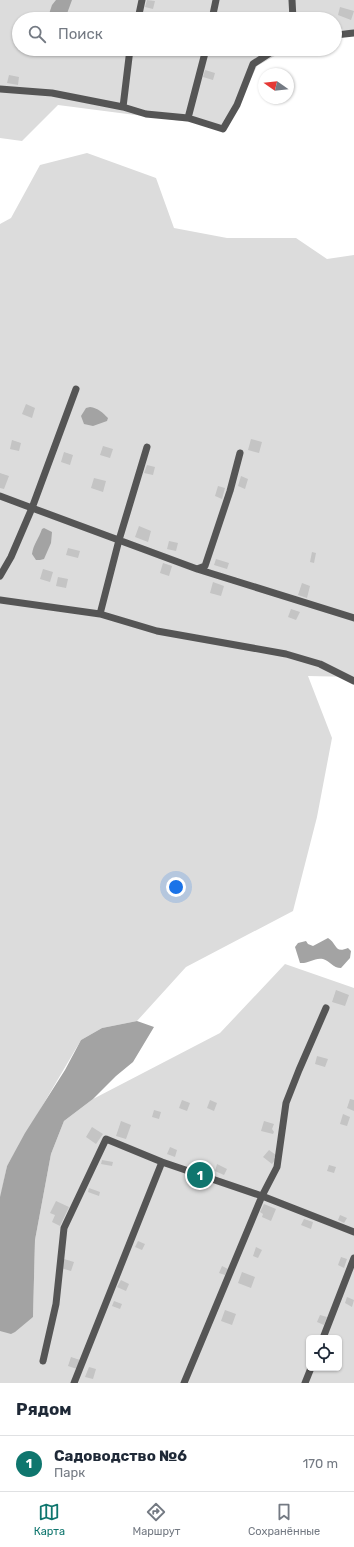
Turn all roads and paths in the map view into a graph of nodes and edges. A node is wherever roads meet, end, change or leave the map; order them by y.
1 (142, 0) edge
2 (216, 0) edge
3 (292, 0) edge
4 (139, 12) edge
5 (213, 12) edge
6 (293, 12) edge
7 (354, 33) edge
8 (342, 34) edge
9 (129, 56) edge
10 (204, 56) edge
11 (265, 56) edge
12 (0, 89) edge
13 (123, 107) junction
14 (188, 118) junction
15 (76, 389) dead end
16 (147, 447) dead end
17 (240, 453) dead end
18 (0, 496) edge
19 (32, 508) junction
20 (119, 540) junction
21 (197, 569) junction
22 (0, 576) edge
23 (0, 600) edge
24 (100, 614) junction
25 (354, 618) edge
26 (354, 681) edge
27 (326, 1008) dead end
28 (162, 1162) junction
29 (262, 1196) junction
30 (354, 1232) edge
31 (354, 1258) edge
32 (324, 1335) edge
33 (43, 1361) dead end
34 (310, 1371) edge
35 (74, 1383) edge
36 (184, 1383) edge
37 (305, 1383) edge

1 - 4 lane
2 - 5 lane
3 - 6 lane
7 - 8 lane
9 - 13 lane
10 - 14 lane
11 - 14 lane
12 - 13 lane
13 - 14 lane
15 - 19 lane
16 - 20 lane
17 - 21 lane
18 - 19 lane
19 - 20 lane
19 - 22 lane
20 - 21 lane
20 - 24 lane
21 - 25 lane
23 - 24 lane
24 - 26 lane
27 - 29 lane
28 - 29 lane
28 - 33 lane
28 - 35 lane
29 - 30 lane
29 - 36 lane
31 - 32 lane
34 - 37 lane

